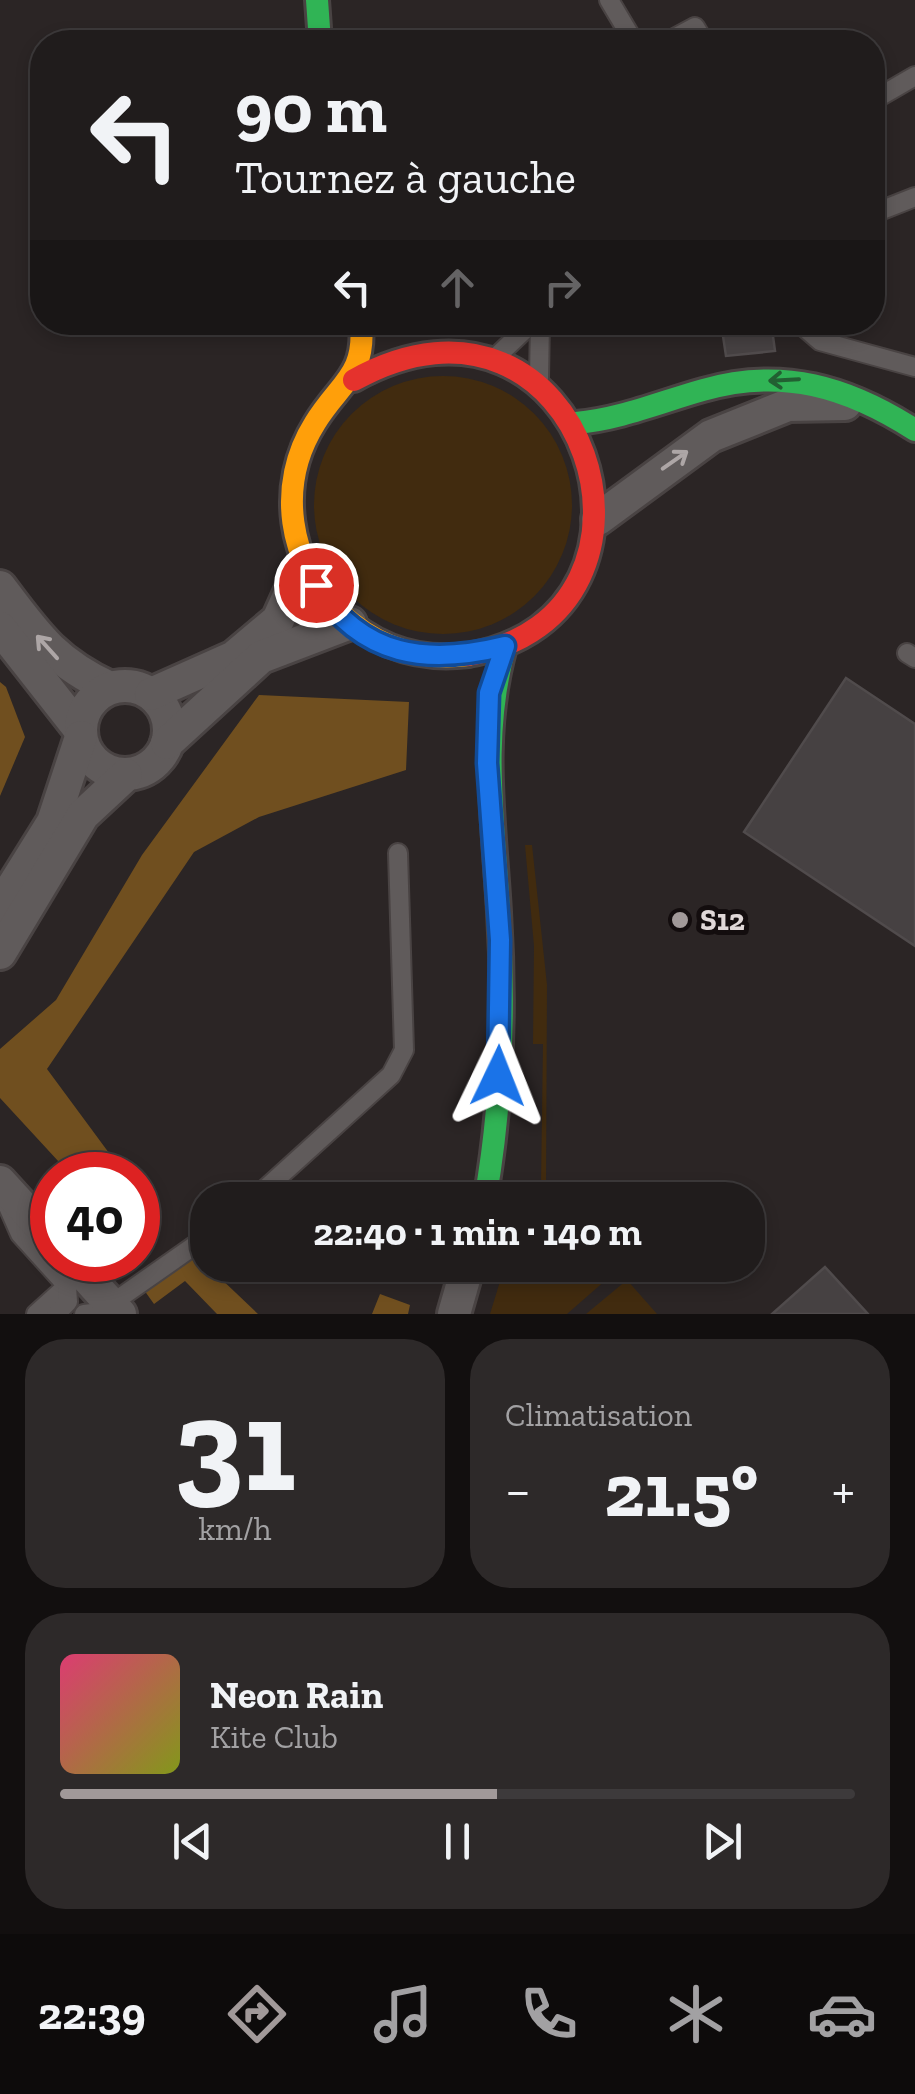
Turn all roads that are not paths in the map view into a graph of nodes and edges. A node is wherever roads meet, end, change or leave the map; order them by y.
1 (317, 0) edge
2 (609, 0) edge
3 (319, 30) edge
4 (627, 30) edge
5 (915, 76) edge
6 (885, 93) edge
7 (915, 197) edge
8 (885, 209) edge
9 (364, 335) edge
10 (521, 335) edge
11 (537, 335) edge
12 (813, 335) edge
13 (495, 358) junction
14 (915, 367) edge
15 (354, 380) junction
16 (539, 383) junction
17 (876, 404) junction
18 (576, 422) junction
19 (915, 430) edge
20 (598, 520) junction
21 (304, 564) junction
22 (0, 587) edge
23 (350, 623) junction
24 (0, 628) edge
25 (505, 646) junction
26 (110, 688) junction
27 (150, 694) junction
28 (80, 733) junction
29 (167, 743) junction
30 (126, 775) junction
31 (398, 853) dead end
32 (0, 907) edge
33 (0, 953) edge
34 (273, 1182) edge
35 (489, 1182) edge
36 (0, 1185) edge
37 (30, 1216) edge
38 (30, 1242) edge
39 (190, 1250) edge
40 (62, 1282) edge
41 (69, 1282) edge
42 (78, 1282) edge
43 (463, 1282) edge
44 (108, 1311) edge
45 (36, 1314) edge
46 (56, 1314) edge
47 (454, 1314) edge

1 - 3 main road
2 - 4 lane
5 - 6 lane
7 - 8 lane
9 - 15 main road
10 - 13 lane
11 - 16 lane
12 - 14 lane
13 - 15 main road
13 - 16 main road
15 - 21 main road
16 - 18 main road
17 -> 18 main road
17 - 19 main road
20 -> 17 street
18 - 20 main road
20 - 25 main road
21 - 23 main road
21 - 27 street
26 -> 22 street
23 - 25 main road
23 - 29 street
24 - 28 street
25 - 35 main road
26 - 27 street
26 - 28 street
27 - 29 street
28 - 30 street
28 - 32 street
29 - 30 street
30 - 33 street
31 - 34 lane
36 - 37 street
36 - 38 lane
39 - 44 lane
40 - 45 lane
41 - 46 lane
42 - 44 street
43 - 47 street

